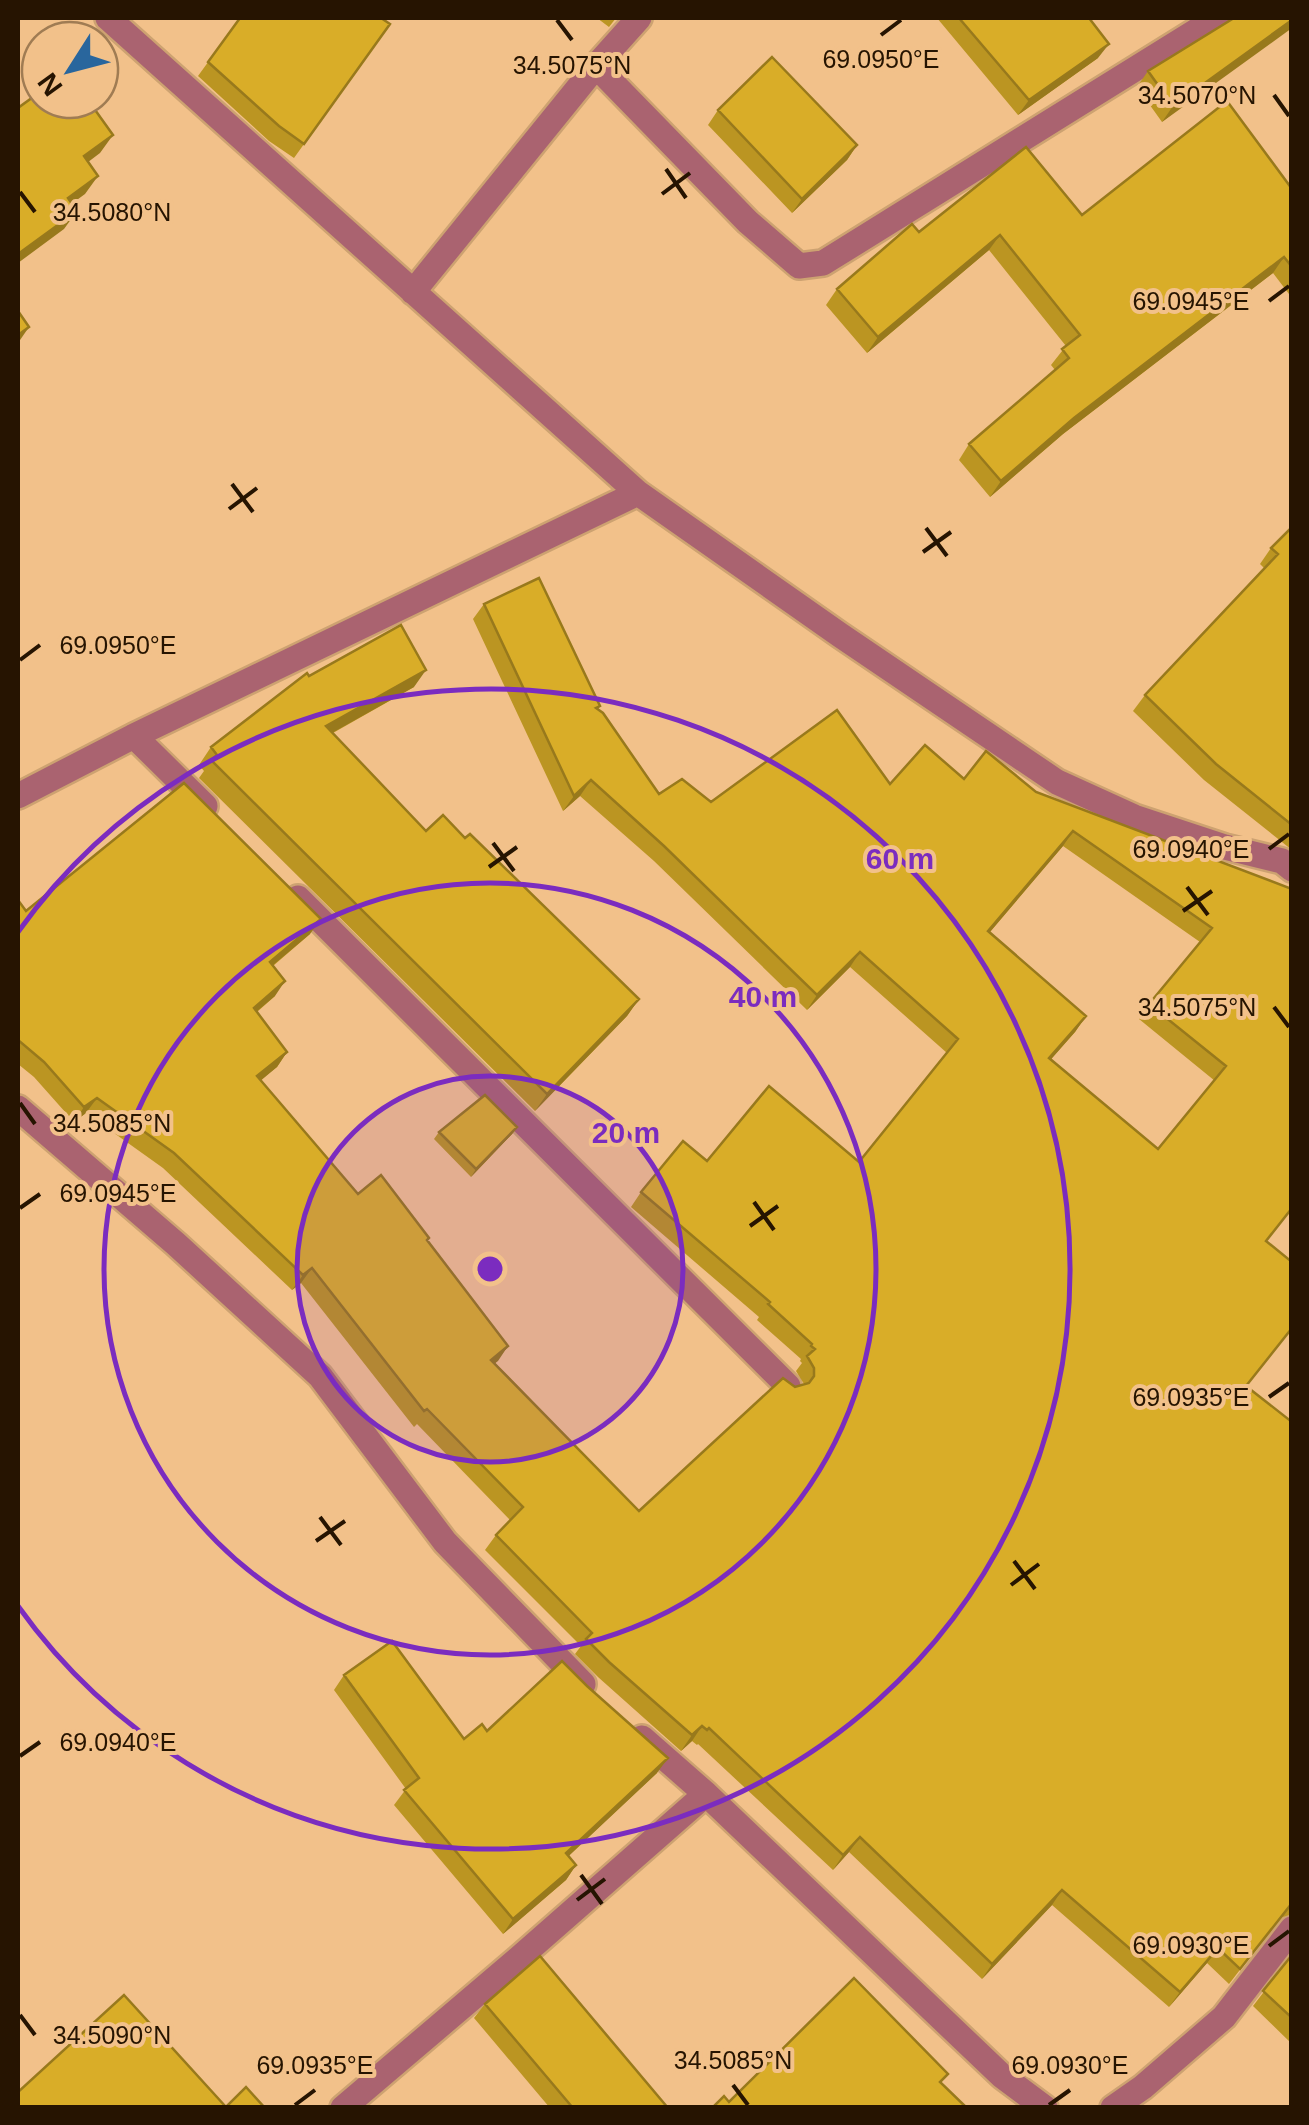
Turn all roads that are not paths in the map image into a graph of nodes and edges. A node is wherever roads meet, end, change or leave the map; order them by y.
1 (108, 18) edge
2 (640, 18) edge
3 (1216, 18) edge
4 (596, 66) junction
5 (413, 292) junction
6 (638, 493) junction
7 (134, 736) junction
8 (18, 796) edge
9 (218, 819) edge
10 (1292, 869) edge
11 (288, 888) edge
12 (18, 1108) edge
13 (788, 1386) edge
14 (706, 1794) junction
15 (1292, 1929) edge
16 (343, 2108) edge
17 (1045, 2108) edge
18 (1113, 2108) edge

1 - 5 street
2 - 4 street
3 - 4 street
4 - 5 street
5 - 6 street
6 - 7 street
6 - 10 street
7 - 8 street
7 - 9 street
11 - 13 street
12 - 14 street
14 - 16 street
14 - 17 street
15 - 18 street

